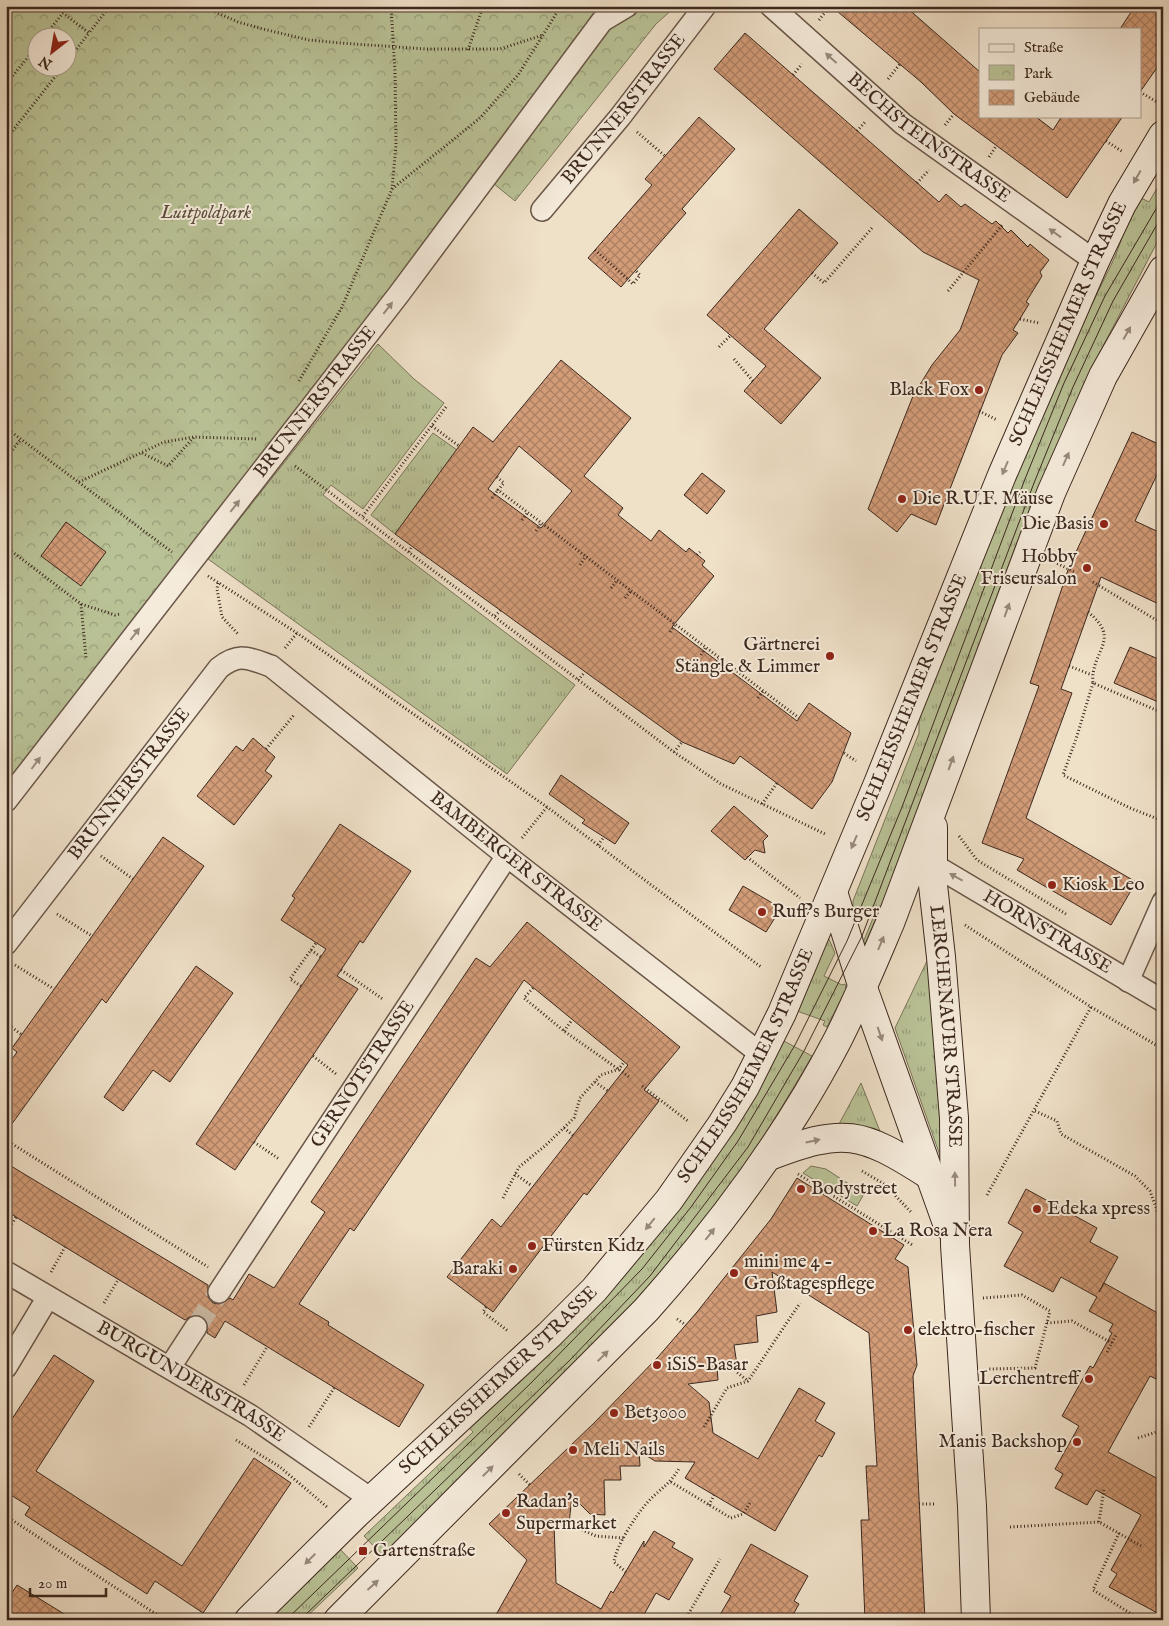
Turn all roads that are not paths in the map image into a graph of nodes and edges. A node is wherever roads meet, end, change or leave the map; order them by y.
1 (627, 6) edge
2 (705, 6) edge
3 (771, 6) edge
4 (1163, 135) edge
5 (542, 210) dead end
6 (1095, 261) junction
7 (1163, 270) edge
8 (271, 666) joint
9 (6, 802) edge
10 (934, 808) junction
11 (507, 856) junction
12 (932, 861) junction
13 (833, 892) junction
14 (1163, 902) edge
15 (6, 944) edge
16 (1128, 981) junction
17 (863, 988) junction
18 (1163, 1001) edge
19 (762, 1055) junction
20 (767, 1157) junction
21 (930, 1175) junction
22 (955, 1245) junction
23 (6, 1272) edge
24 (223, 1286) tunnel mouth
25 (48, 1297) junction
26 (196, 1327) tunnel mouth
27 (6, 1367) edge
28 (170, 1367) junction
29 (371, 1499) junction
30 (249, 1620) edge
31 (338, 1620) edge
32 (976, 1620) edge

9 -> 1 street, BRUNNERSTRASSE
2 - 5 street, BRUNNERSTRASSE
6 -> 3 street, BECHSTEINSTRASSE
4 -> 6 main road, SCHLEISSHEIMER STRASSE
6 -> 13 main road, SCHLEISSHEIMER STRASSE
10 -> 7 main road
8 - 11 street, BAMBERGER STRASSE
8 - 15 street, BRUNNERSTRASSE
10 - 12 main road, LERCHENAUER STRASSE
17 -> 10 main road
11 - 19 street, BAMBERGER STRASSE
11 - 24 street, GERNOTSTRASSE
16 -> 12 street, HORNSTRASSE
22 -> 12 main road, LERCHENAUER STRASSE
13 - 17 main road, LERCHENAUER STRASSE
13 - 19 main road, SCHLEISSHEIMER STRASSE
14 - 16 street
16 - 18 street, HORNSTRASSE
17 - 20 main road
17 -> 21 main road, LERCHENAUER STRASSE
19 -> 29 main road, SCHLEISSHEIMER STRASSE
20 -> 21 main road
31 -> 20 main road
21 - 22 main road, LERCHENAUER STRASSE
22 - 32 main road, LERCHENAUER STRASSE
23 - 25 street, BURGUNDERSTRASSE
25 - 27 street
25 - 28 street, BURGUNDERSTRASSE
26 - 28 street
28 - 29 street, BURGUNDERSTRASSE
29 -> 30 main road, SCHLEISSHEIMER STRASSE

